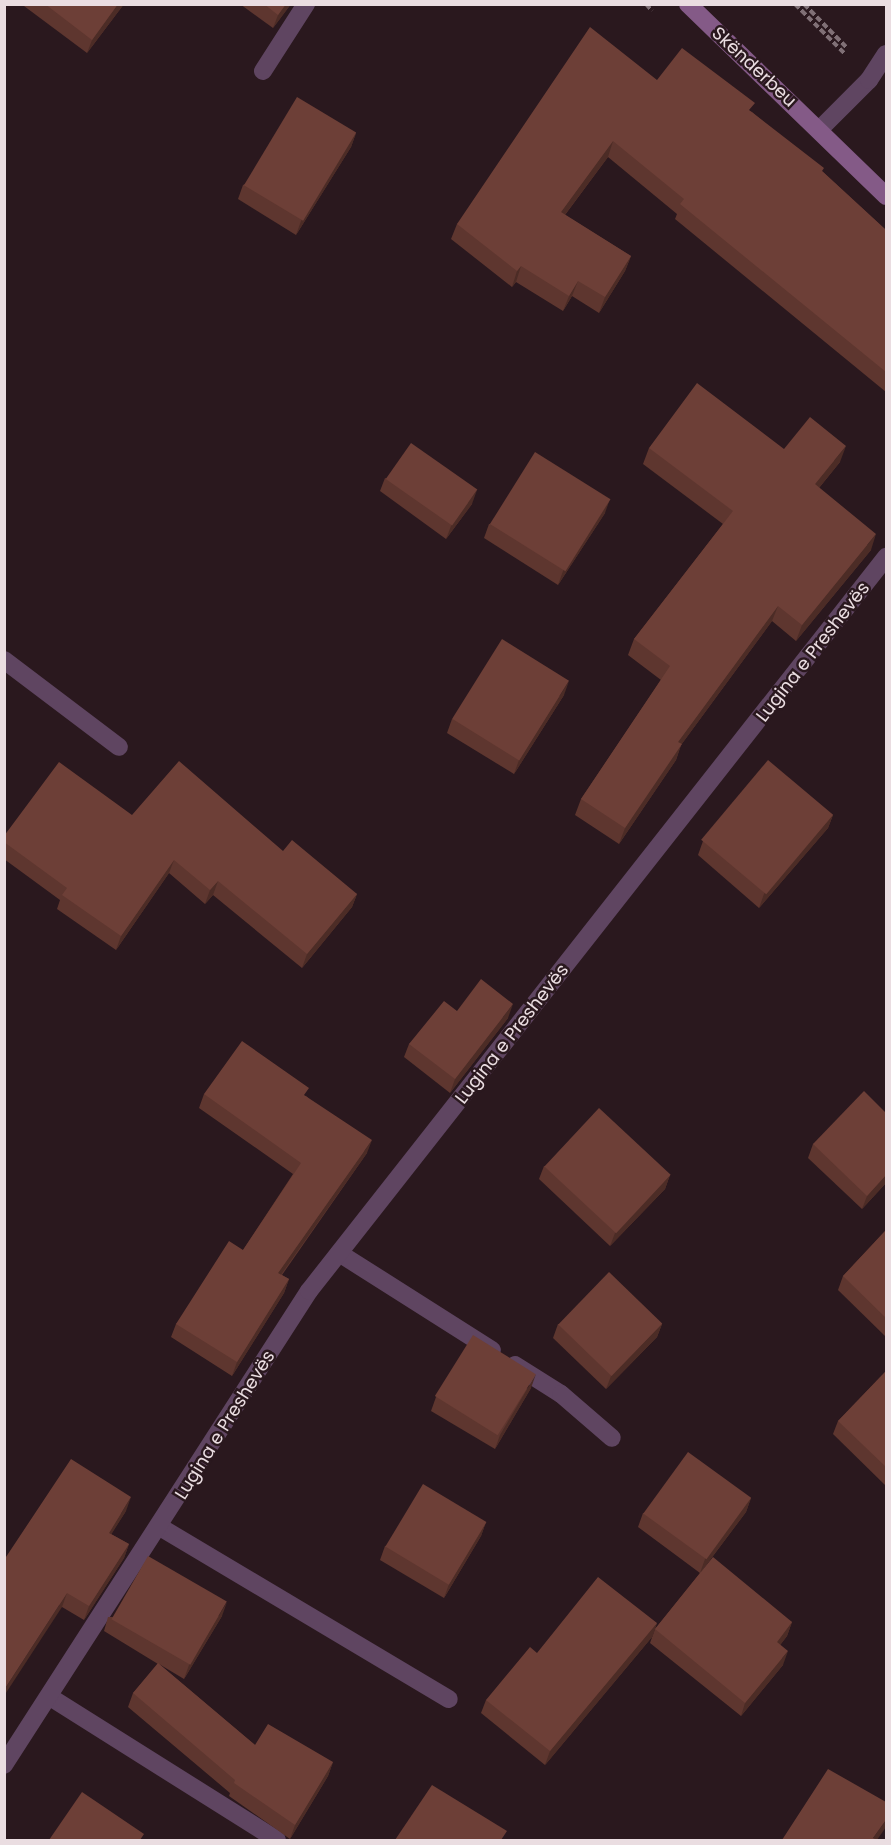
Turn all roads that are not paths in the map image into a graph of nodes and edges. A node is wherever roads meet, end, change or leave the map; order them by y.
1 (306, 4) edge
2 (688, 4) edge
3 (886, 54) edge
4 (263, 71) dead end
5 (820, 129) junction
6 (886, 196) edge
7 (886, 557) edge
8 (4, 660) edge
9 (119, 747) dead end
10 (339, 1253) junction
11 (612, 1438) dead end
12 (160, 1527) junction
13 (50, 1697) junction
14 (449, 1699) dead end
15 (4, 1765) edge
16 (277, 1840) edge

1 - 4 street
2 - 5 main road, Skënderbeu
3 - 5 street
5 - 6 main road, Skënderbeu
7 - 10 street, Lugina e Preshevës
8 - 9 street
10 - 11 street
10 - 12 street, Lugina e Preshevës
12 - 13 street, Lugina e Preshevës
12 - 14 street
13 - 15 street, Lugina e Preshevës
13 - 16 street

